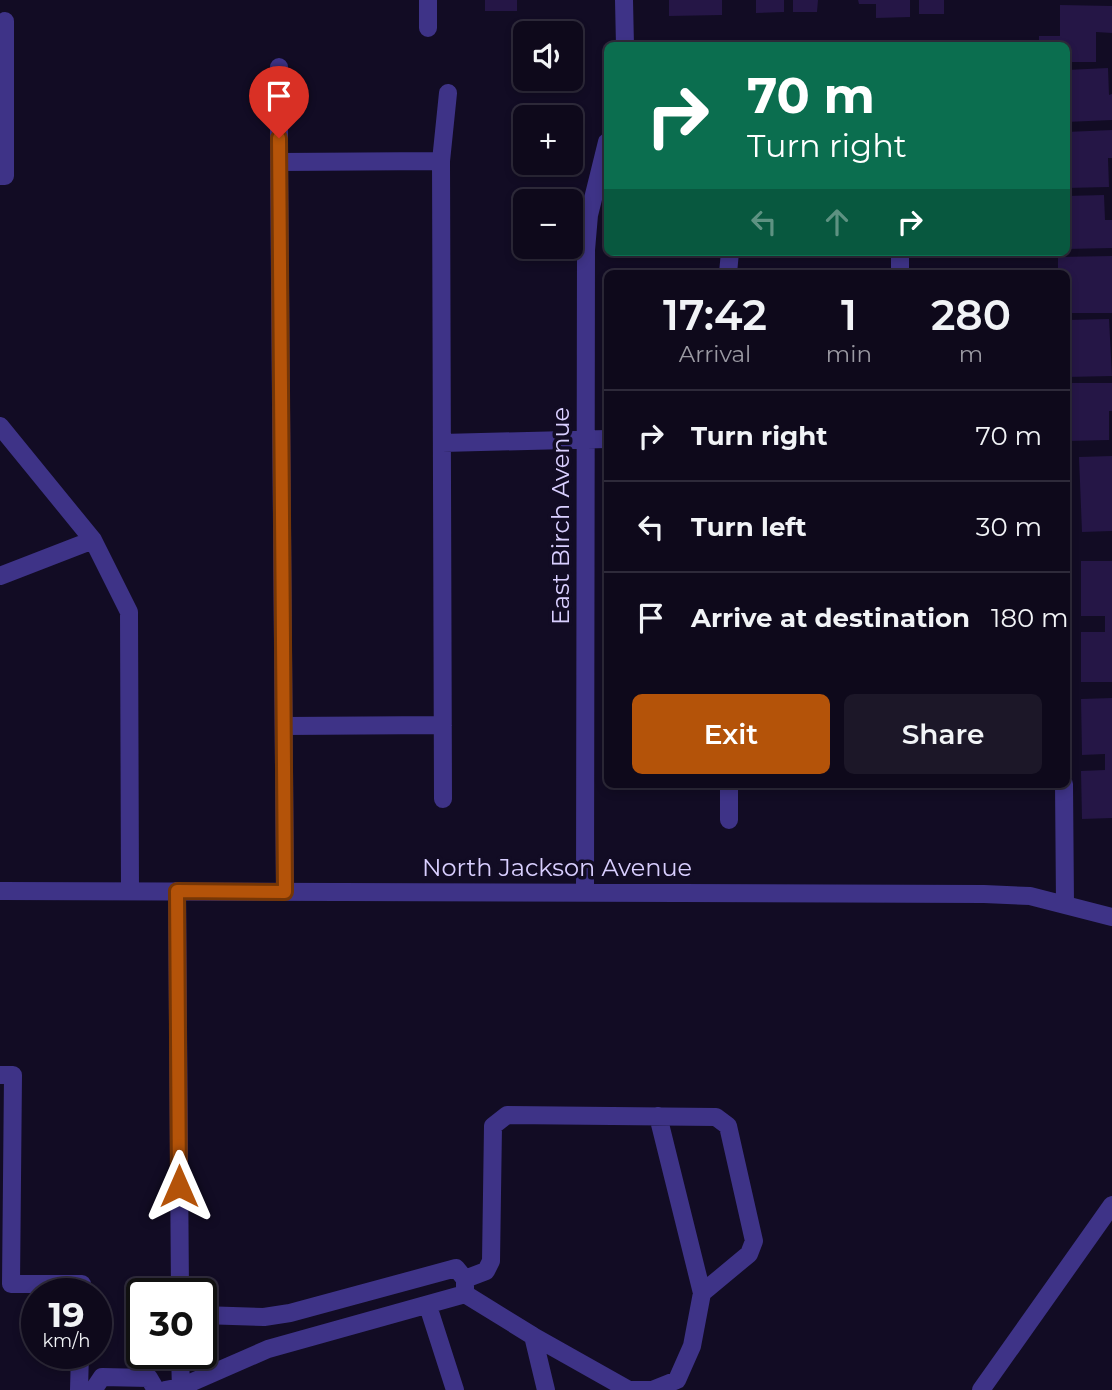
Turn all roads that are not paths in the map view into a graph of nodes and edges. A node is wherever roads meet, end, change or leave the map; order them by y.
1 (428, 0) edge
2 (624, 0) edge
3 (5, 20) dead end
4 (428, 27) dead end
5 (625, 42) edge
6 (279, 67) dead end
7 (448, 93) dead end
8 (604, 154) edge
9 (441, 161) junction
10 (279, 162) junction
11 (0, 176) edge
12 (0, 426) edge
13 (604, 439) edge
14 (586, 441) junction
15 (442, 443) junction
16 (93, 540) junction
17 (0, 576) edge
18 (443, 725) junction
19 (284, 726) junction
20 (729, 788) edge
21 (1064, 788) edge
22 (443, 799) dead end
23 (729, 820) dead end
24 (0, 891) edge
25 (130, 891) junction
26 (177, 891) junction
27 (285, 892) junction
28 (584, 892) junction
29 (1065, 904) junction
30 (1112, 918) edge
31 (0, 1075) edge
32 (658, 1116) junction
33 (1112, 1205) edge
34 (180, 1278) edge
35 (21, 1284) edge
36 (465, 1287) junction
37 (702, 1293) junction
38 (428, 1306) junction
39 (217, 1316) edge
40 (264, 1317) junction
41 (533, 1336) junction
42 (268, 1349) junction
43 (83, 1369) edge
44 (178, 1369) edge
45 (175, 1389) edge
46 (87, 1390) edge
47 (156, 1390) edge
48 (454, 1390) edge
49 (546, 1390) edge
50 (981, 1390) edge

1 - 4 street
2 - 5 street
3 - 11 street
6 - 10 street
7 - 9 street
8 - 14 street, East Birch Avenue
9 - 10 street
9 - 15 street
10 - 19 street
12 - 16 street
13 - 14 street
14 - 15 street
14 - 28 street, East Birch Avenue
15 - 18 street
16 - 17 street
16 - 25 street
18 - 19 street
18 - 22 street
19 - 27 street
20 - 23 street
21 - 29 street
24 - 25 street, North Jackson Avenue
25 - 26 street, North Jackson Avenue
26 - 27 street, North Jackson Avenue
26 - 34 street
27 - 28 street, North Jackson Avenue
28 - 29 street, North Jackson Avenue
29 - 30 street, North Jackson Avenue
31 - 35 street
32 - 36 street
32 - 37 street
32 - 37 street
33 - 50 street
36 - 38 street
36 - 40 street
36 - 41 street
37 - 41 street
38 - 42 street
38 - 48 street
39 - 40 street
40 - 42 street
41 - 49 street
42 - 45 street
43 - 46 street
44 - 45 street
46 - 47 street

